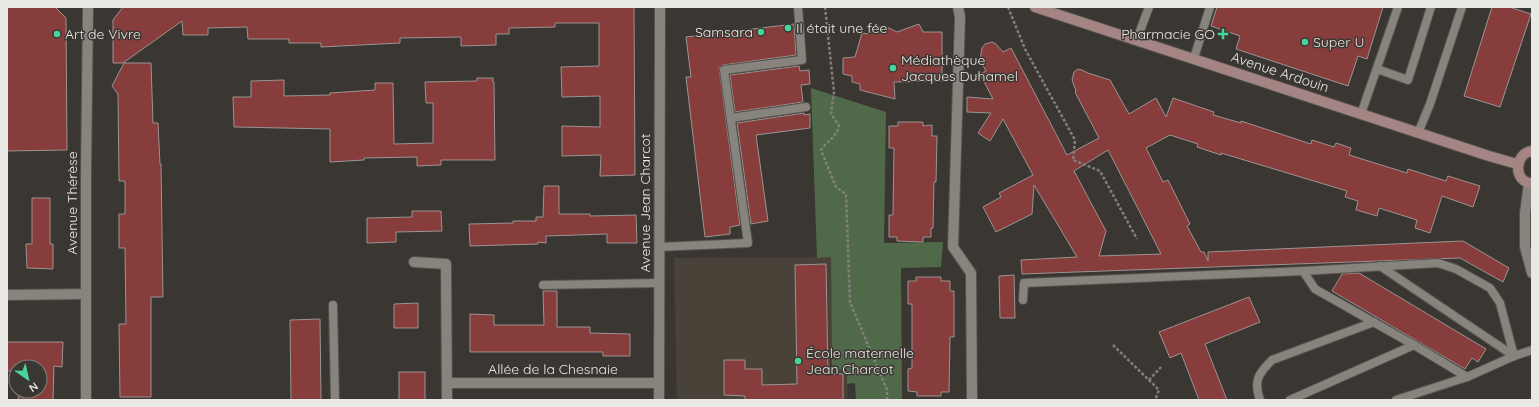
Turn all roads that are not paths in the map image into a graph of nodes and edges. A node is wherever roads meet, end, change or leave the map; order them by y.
1 (88, 7) edge
2 (660, 7) edge
3 (798, 7) edge
4 (958, 7) edge
5 (1035, 7) edge
6 (1149, 7) edge
7 (1210, 7) edge
8 (1398, 7) edge
9 (1432, 7) edge
10 (1462, 7) edge
11 (1137, 40) junction
12 (1194, 58) junction
13 (1377, 69) junction
14 (806, 107) dead end
15 (1361, 114) junction
16 (731, 118) junction
17 (1418, 133) junction
18 (1532, 151) edge
19 (1517, 164) junction
20 (1530, 183) edge
21 (659, 247) junction
22 (414, 262) dead end
23 (1380, 266) junction
24 (1304, 271) junction
25 (1532, 273) edge
26 (658, 283) junction
27 (543, 285) dead end
28 (86, 294) junction
29 (7, 295) edge
30 (1023, 300) dead end
31 (333, 305) dead end
32 (1374, 322) junction
33 (1414, 345) junction
34 (1532, 350) edge
35 (1514, 356) junction
36 (1467, 377) junction
37 (447, 383) junction
38 (658, 383) junction
39 (86, 400) edge
40 (335, 400) edge
41 (447, 400) edge
42 (659, 400) edge
43 (972, 400) edge
44 (1260, 400) edge
45 (1290, 400) edge
46 (1396, 400) edge

1 - 28 street, Avenue Thérèse
2 - 21 street, Avenue Jean Charcot
3 - 16 lane
4 - 43 street
5 - 11 street, Avenue Ardouin
6 - 11 lane
7 - 12 lane
8 - 13 lane
9 - 13 lane
10 - 17 lane
11 - 12 street, Avenue Ardouin
12 - 15 street, Avenue Ardouin
13 - 15 lane
14 - 16 lane
15 - 17 street, Avenue Ardouin
16 - 21 lane
17 - 19 street, Avenue Ardouin
18 - 19 street
19 - 20 street
20 - 25 street
21 - 26 street, Avenue Jean Charcot
22 - 37 street
23 - 24 lane
23 - 35 lane
23 - 35 lane
24 - 30 lane
24 - 32 lane
26 - 27 lane
26 - 38 street, Avenue Jean Charcot
28 - 29 street
28 - 39 street, Avenue Thérèse
31 - 40 lane
32 - 33 lane
32 - 44 lane
33 - 36 lane
33 - 45 lane
34 - 35 lane
35 - 36 lane
36 - 46 lane
37 - 38 street, Allée de la Chesnaie
37 - 41 street
38 - 42 street, Avenue Jean Charcot

